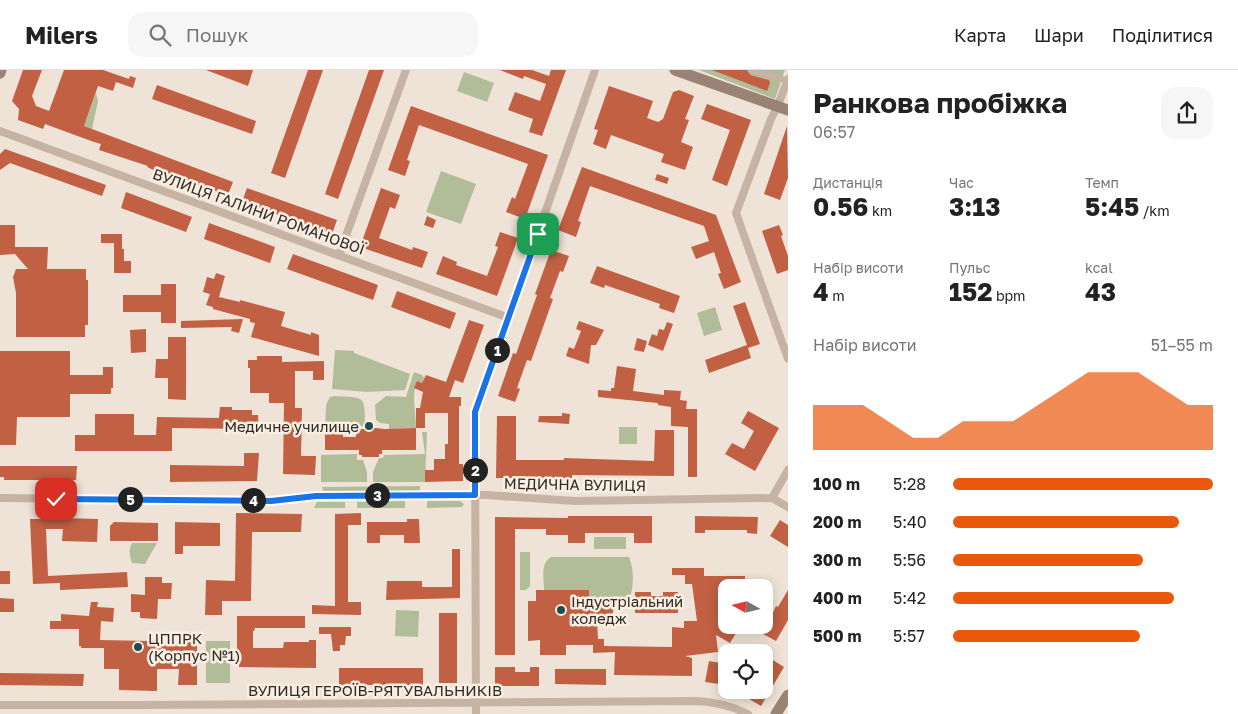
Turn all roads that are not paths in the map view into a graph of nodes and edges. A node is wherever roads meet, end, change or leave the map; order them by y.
1 (406, 70) edge
2 (595, 70) edge
3 (675, 70) edge
4 (752, 70) edge
5 (788, 81) edge
6 (783, 107) edge
7 (0, 131) edge
8 (339, 255) junction
9 (509, 318) junction
10 (788, 359) edge
11 (788, 470) edge
12 (475, 495) junction
13 (0, 498) edge
14 (772, 498) junction
15 (788, 507) edge
16 (788, 695) edge
17 (476, 703) junction
18 (0, 705) edge
19 (476, 714) edge
20 (748, 714) edge
21 (776, 714) edge

1 - 8 street
2 - 9 street
3 - 6 main road
4 - 5 street
5 - 6 street
6 - 10 street
7 - 8 street, ВУЛИЦЯ ГАЛИНИ РОМАНОВОЇ
8 - 9 street, ВУЛИЦЯ ГАЛИНИ РОМАНОВОЇ
9 - 12 street
11 - 14 street
12 - 13 street, МЕДИЧНА ВУЛИЦЯ
12 - 14 street, МЕДИЧНА ВУЛИЦЯ
12 - 17 street
14 - 15 street
16 - 21 main road
17 - 18 street, ВУЛИЦЯ ГЕРОЇВ-РЯТУВАЛЬНИКІВ
17 - 19 street
17 - 20 street, ВУЛИЦЯ ГЕРОЇВ-РЯТУВАЛЬНИКІВ

